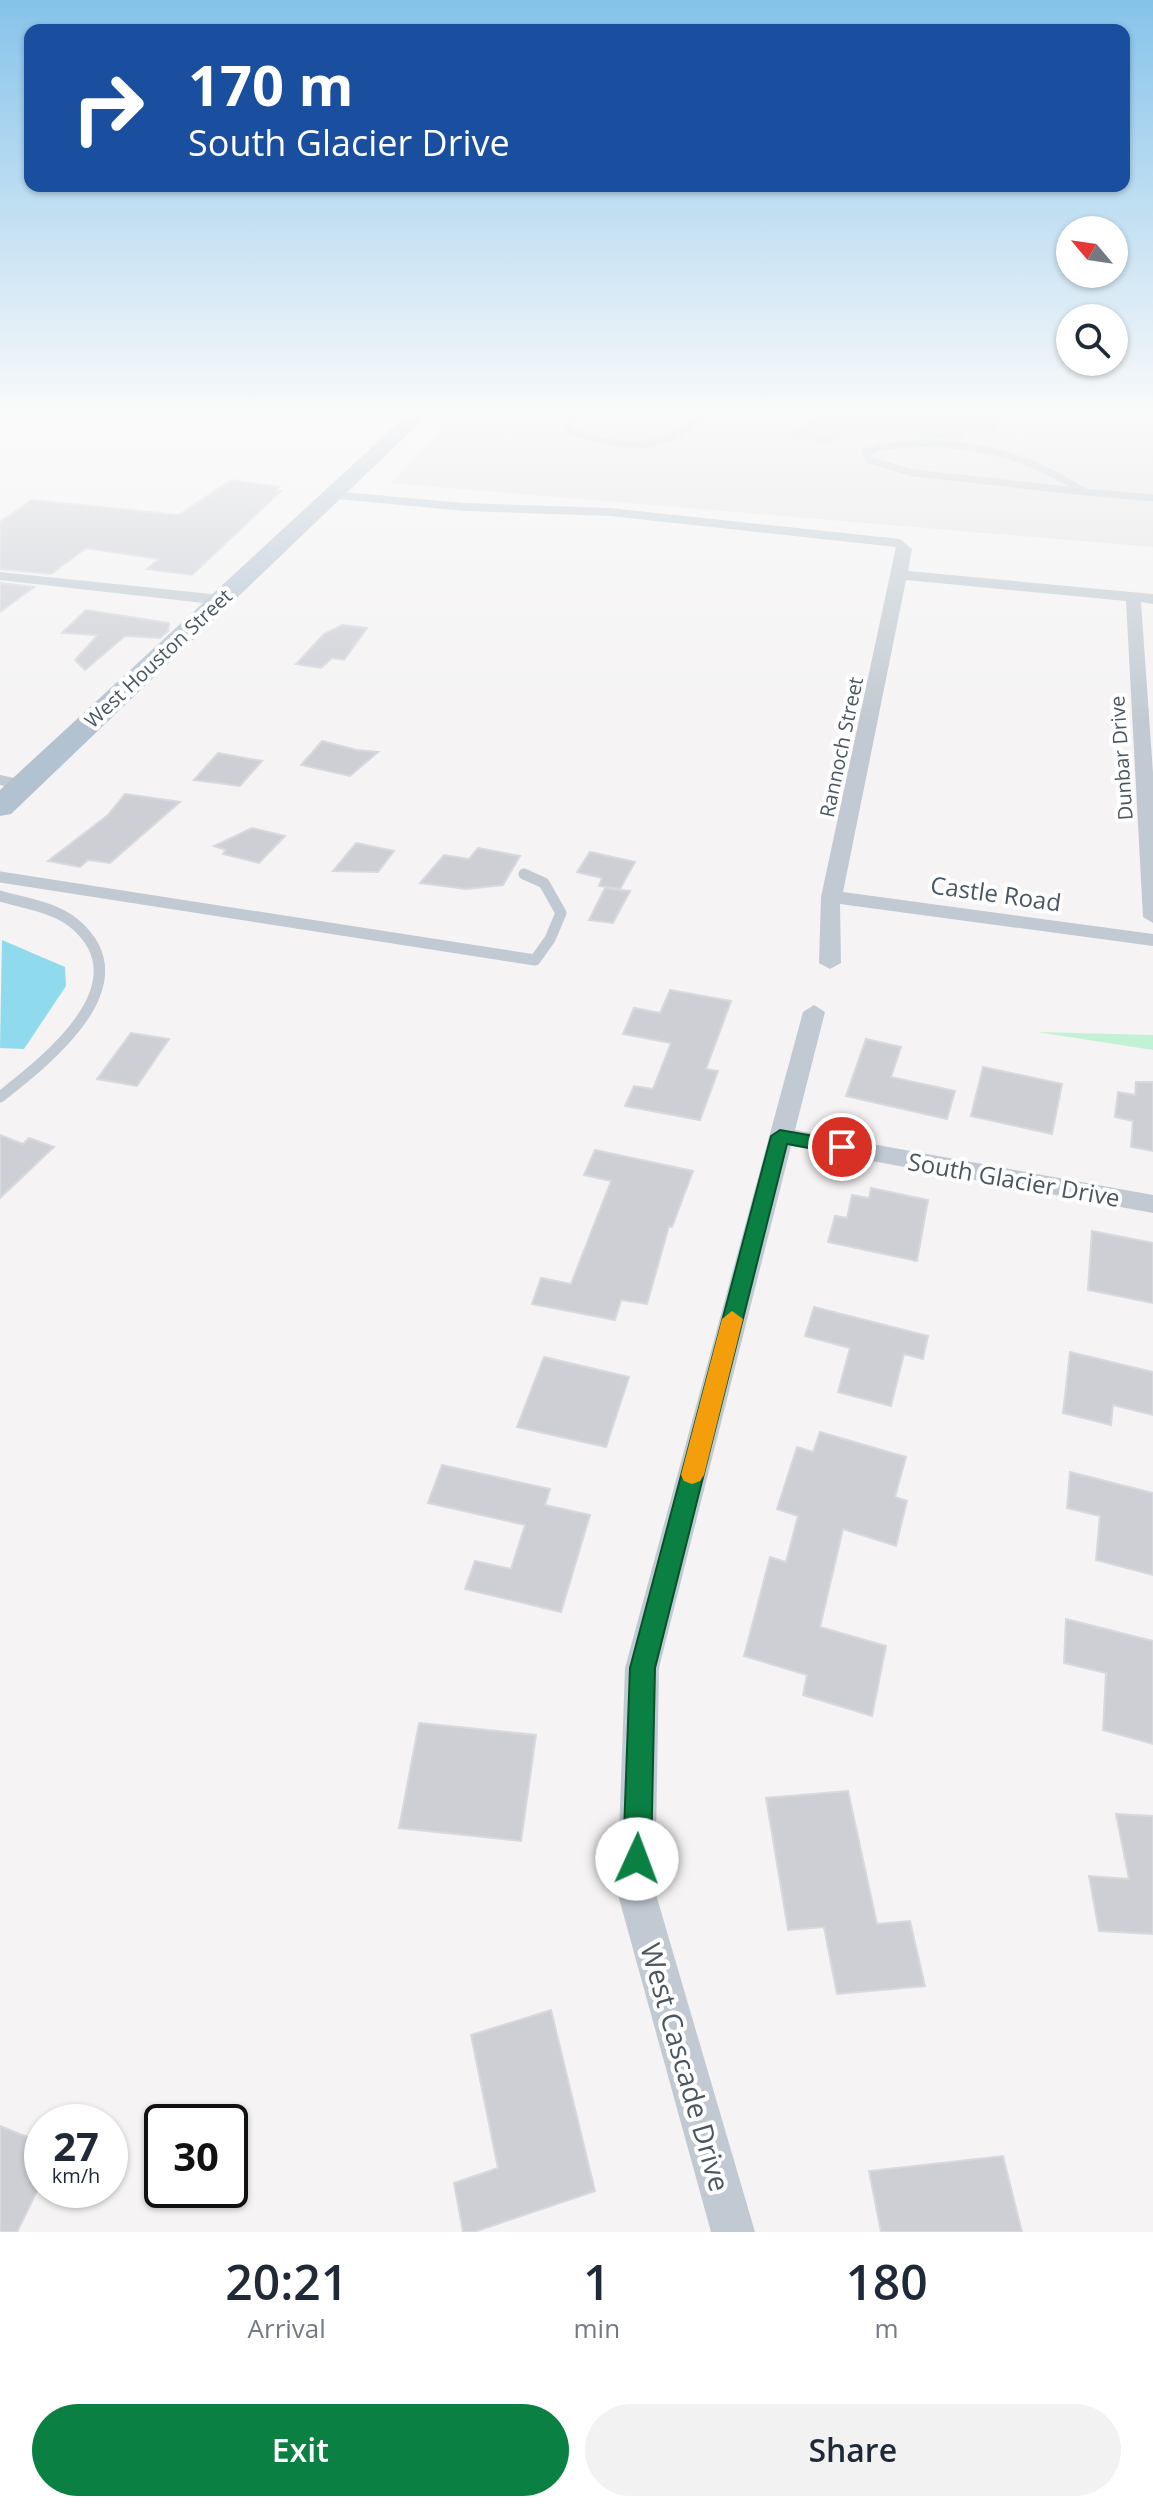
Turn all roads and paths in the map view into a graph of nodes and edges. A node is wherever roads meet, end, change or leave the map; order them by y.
1 (311, 515) edge
2 (640, 515) edge
3 (900, 575) junction
4 (0, 576) edge
5 (1133, 597) junction
6 (1153, 599) edge
7 (221, 600) junction
8 (12, 782) edge
9 (0, 807) edge
10 (524, 874) dead end
11 (0, 877) edge
12 (0, 896) edge
13 (831, 897) junction
14 (1153, 917) edge
15 (1153, 940) edge
16 (830, 963) dead end
17 (814, 1012) dead end
18 (0, 1097) edge
19 (780, 1136) junction
20 (1153, 1204) edge
21 (733, 2232) edge

1 - 7 main road, West Houston Street
2 - 3 street, Rannoch Street
3 - 5 street
3 - 13 street, Rannoch Street
4 - 7 street
5 - 6 street
5 - 14 street, Dunbar Drive
7 - 8 main road, West Houston Street
8 - 9 main road, West Houston Street
10 - 11 lane
12 - 18 lane
13 - 15 street, Castle Road
13 - 16 street, Rannoch Street
17 - 19 street, West Cascade Drive
19 - 20 street, South Glacier Drive
19 - 21 street, West Cascade Drive

